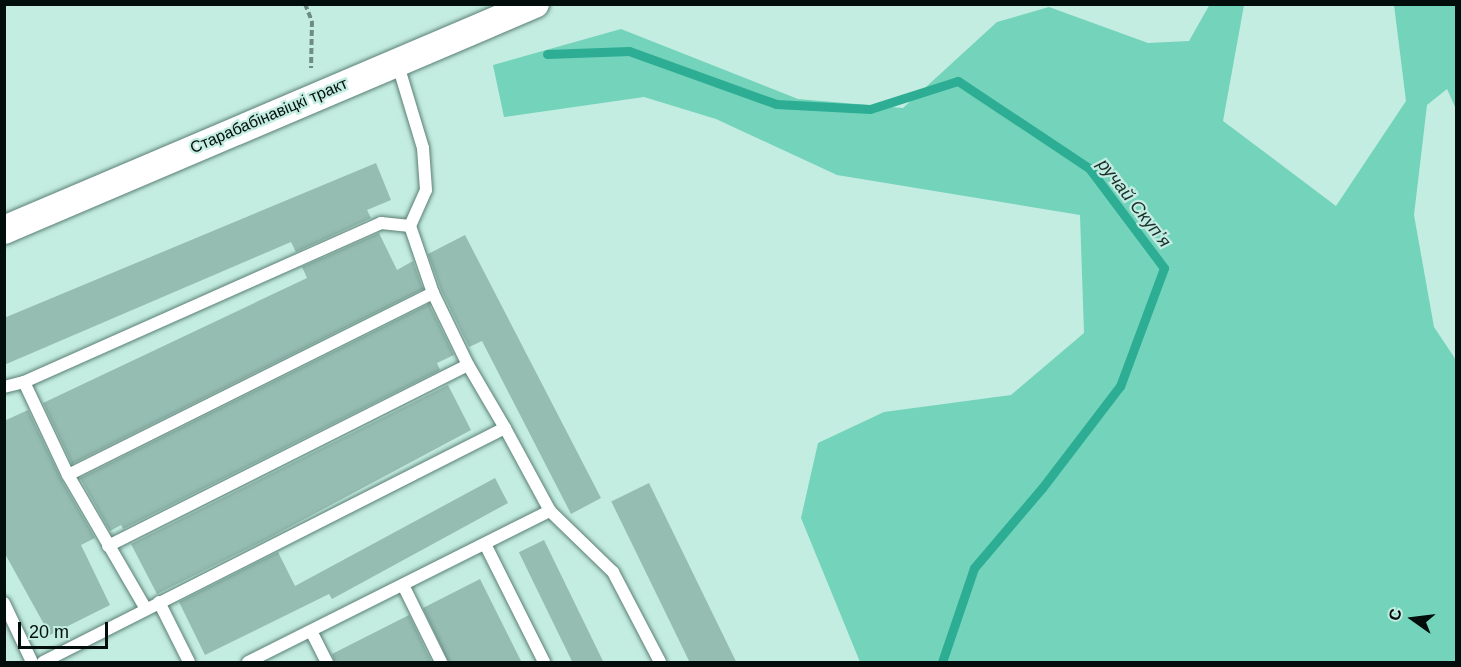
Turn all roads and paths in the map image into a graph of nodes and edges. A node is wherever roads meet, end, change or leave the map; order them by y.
1 (304, 4) edge
2 (535, 4) edge
3 (397, 61) junction
4 (310, 99) junction
5 (410, 226) junction
6 (4, 230) edge
7 (433, 293) junction
8 (468, 365) junction
9 (24, 382) junction
10 (4, 387) edge
11 (505, 428) junction
12 (68, 475) junction
13 (550, 511) junction
14 (485, 544) junction
15 (108, 546) junction
16 (403, 585) junction
17 (159, 602) junction
18 (4, 603) edge
19 (146, 609) junction
20 (311, 631) junction
21 (32, 663) edge
22 (43, 663) edge
23 (189, 663) edge
24 (249, 663) edge
25 (327, 663) edge
26 (441, 663) edge
27 (544, 663) edge
28 (660, 663) edge

1 - 4 path
2 - 3 street, Старабабінавіцкі тракт
3 - 4 street, Старабабінавіцкі тракт
3 - 5 lane
4 - 6 street, Старабабінавіцкі тракт
5 - 7 lane
5 - 9 lane
7 - 8 lane
7 - 12 lane
8 - 11 lane
8 - 15 lane
9 - 10 lane
9 - 12 lane
11 - 13 lane
11 - 17 lane
12 - 15 lane
13 - 14 lane
13 - 28 lane
14 - 16 lane
14 - 27 lane
15 - 19 lane
16 - 20 lane
16 - 26 lane
17 - 19 lane
17 - 23 lane
18 - 21 lane
19 - 22 lane
20 - 24 lane
20 - 25 lane

